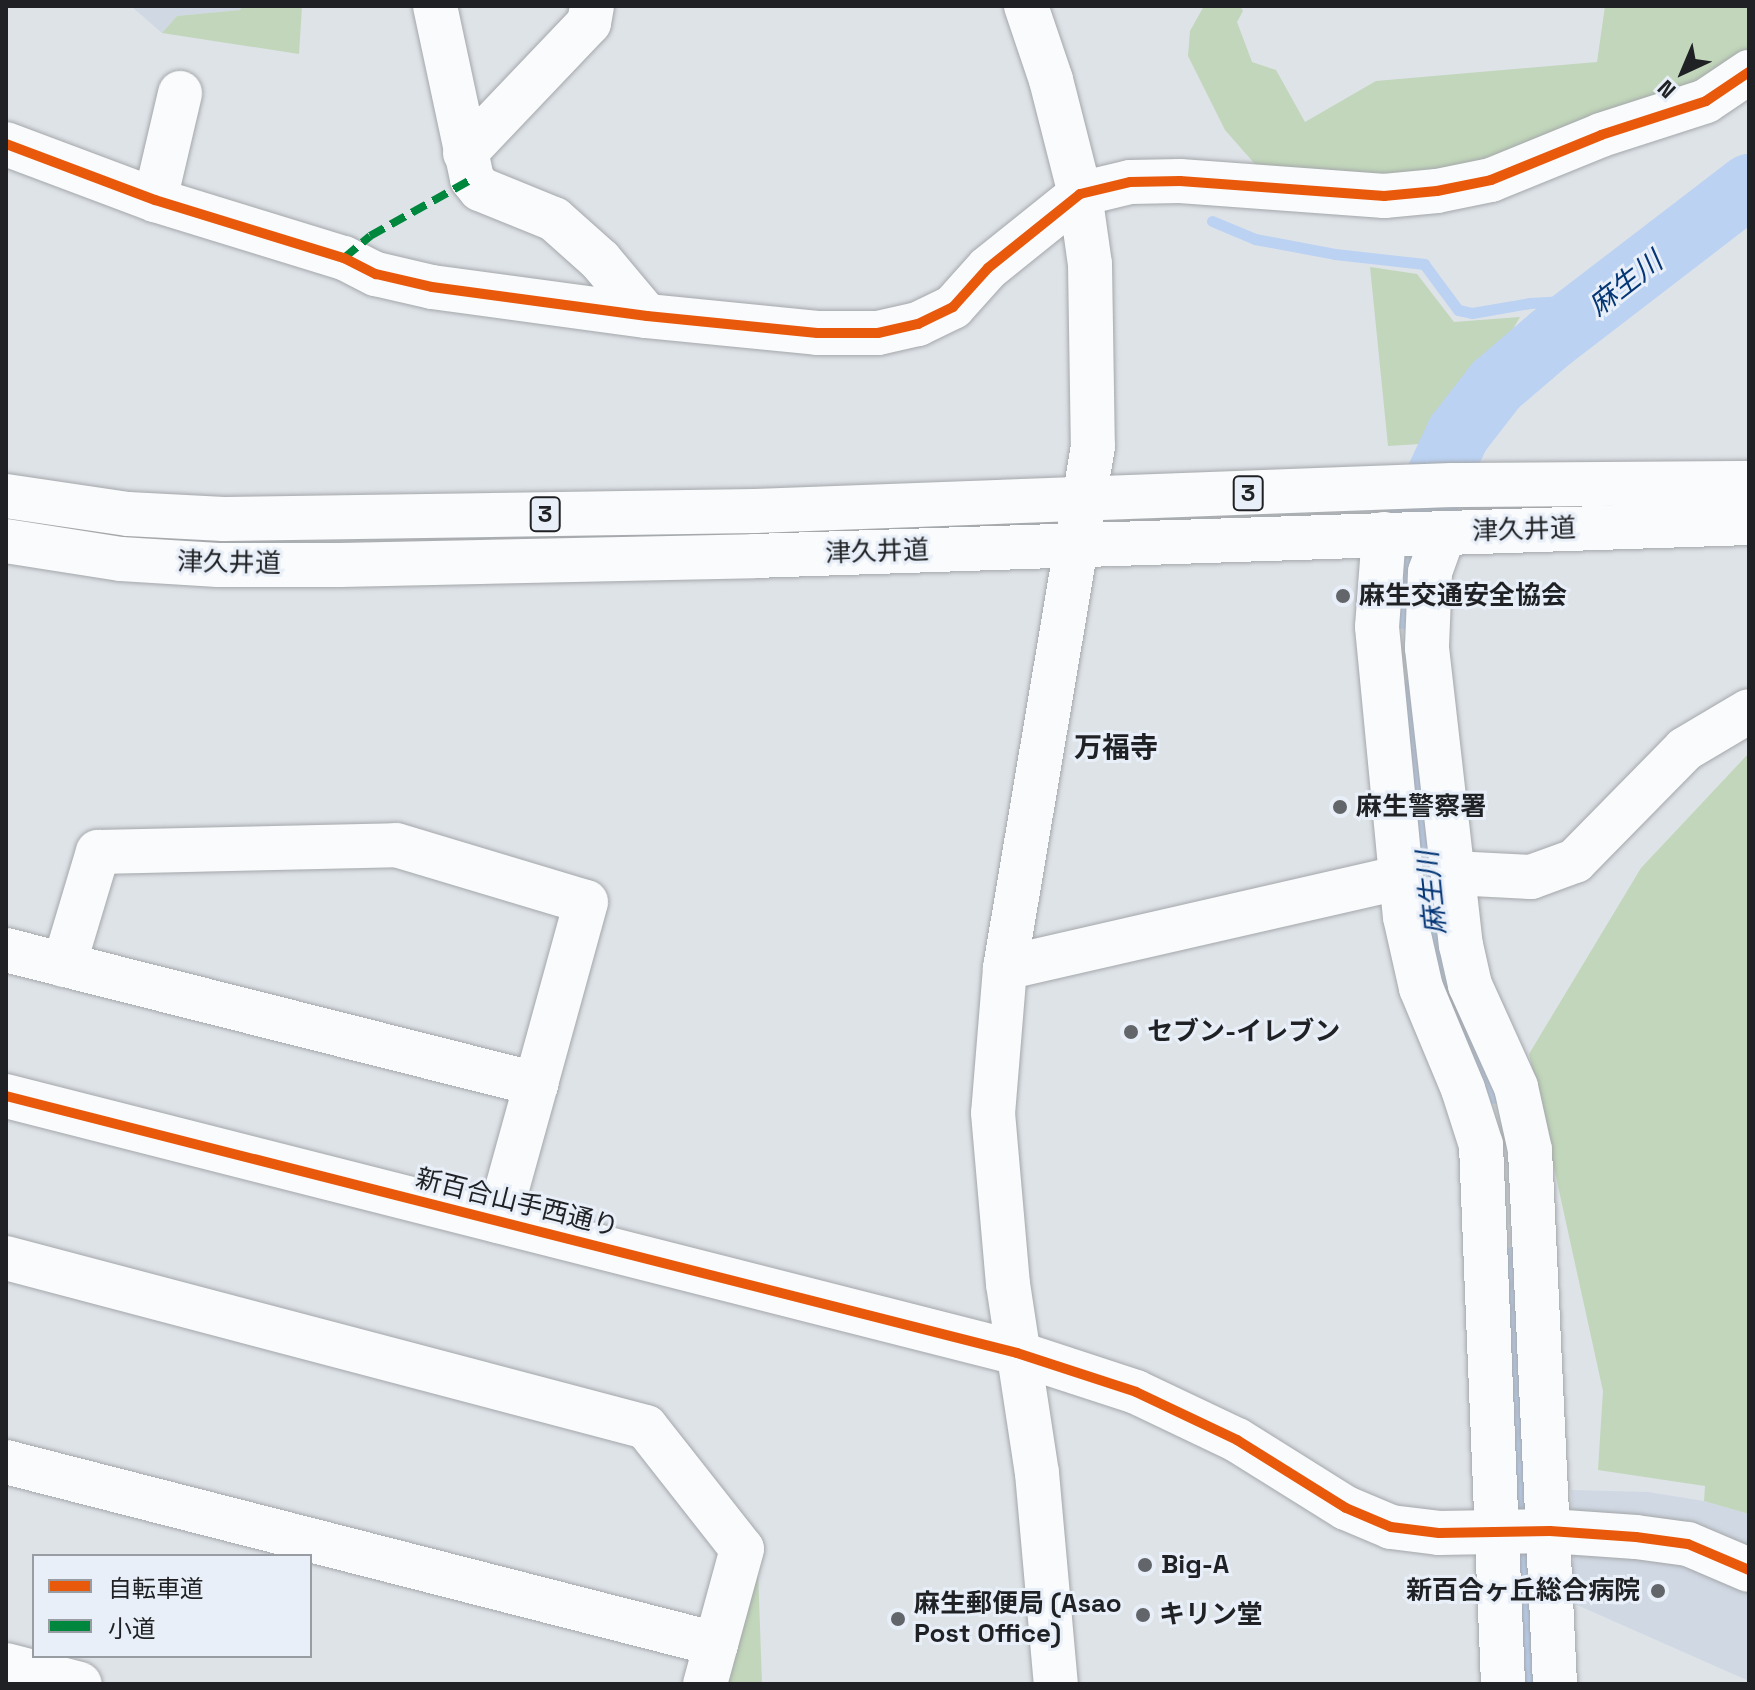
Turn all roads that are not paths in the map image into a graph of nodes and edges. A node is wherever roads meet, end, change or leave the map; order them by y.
1 (435, 6) edge
2 (592, 6) edge
3 (1026, 6) edge
4 (1749, 72) edge
5 (180, 93) dead end
6 (6, 144) edge
7 (465, 153) junction
8 (1080, 194) junction
9 (155, 200) junction
10 (647, 316) junction
11 (1749, 483) edge
12 (6, 496) edge
13 (1085, 500) junction
14 (1749, 523) edge
15 (1416, 533) junction
16 (6, 541) edge
17 (1077, 545) junction
18 (1749, 711) edge
19 (1425, 849) junction
20 (6, 950) edge
21 (64, 965) junction
22 (1005, 968) junction
23 (536, 1084) junction
24 (6, 1096) edge
25 (498, 1221) junction
26 (6, 1258) edge
27 (1017, 1353) junction
28 (6, 1462) edge
29 (1522, 1532) junction
30 (1749, 1570) edge
31 (710, 1664) edge
32 (6, 1665) edge
33 (80, 1684) edge
34 (1056, 1684) edge
35 (1503, 1684) edge
36 (1555, 1684) edge

1 - 7 street
2 - 7 street
3 - 8 street
4 - 8 street
5 - 9 street
6 - 9 street
7 - 10 street
8 - 10 street
8 - 13 street
9 - 10 street
11 - 13 street, 津久井道 / 3
12 - 13 street, 津久井道 / 3
13 - 17 street
14 - 15 street, 津久井道 / 3
15 - 17 street, 津久井道 / 3
15 - 19 street
15 - 19 street
16 - 17 street, 津久井道 / 3
17 - 22 street
18 - 19 street
19 - 22 street
19 - 29 street
20 - 21 street
21 - 23 street
21 - 23 street
22 - 27 street
23 - 25 street
24 - 25 street, 新百合山手西通り
25 - 27 street, 新百合山手西通り
26 - 31 street
27 - 29 street, 新百合山手西通り
27 - 34 street
28 - 31 street
29 - 30 street, 新百合山手西通り
29 - 35 street
29 - 36 street
32 - 33 street

